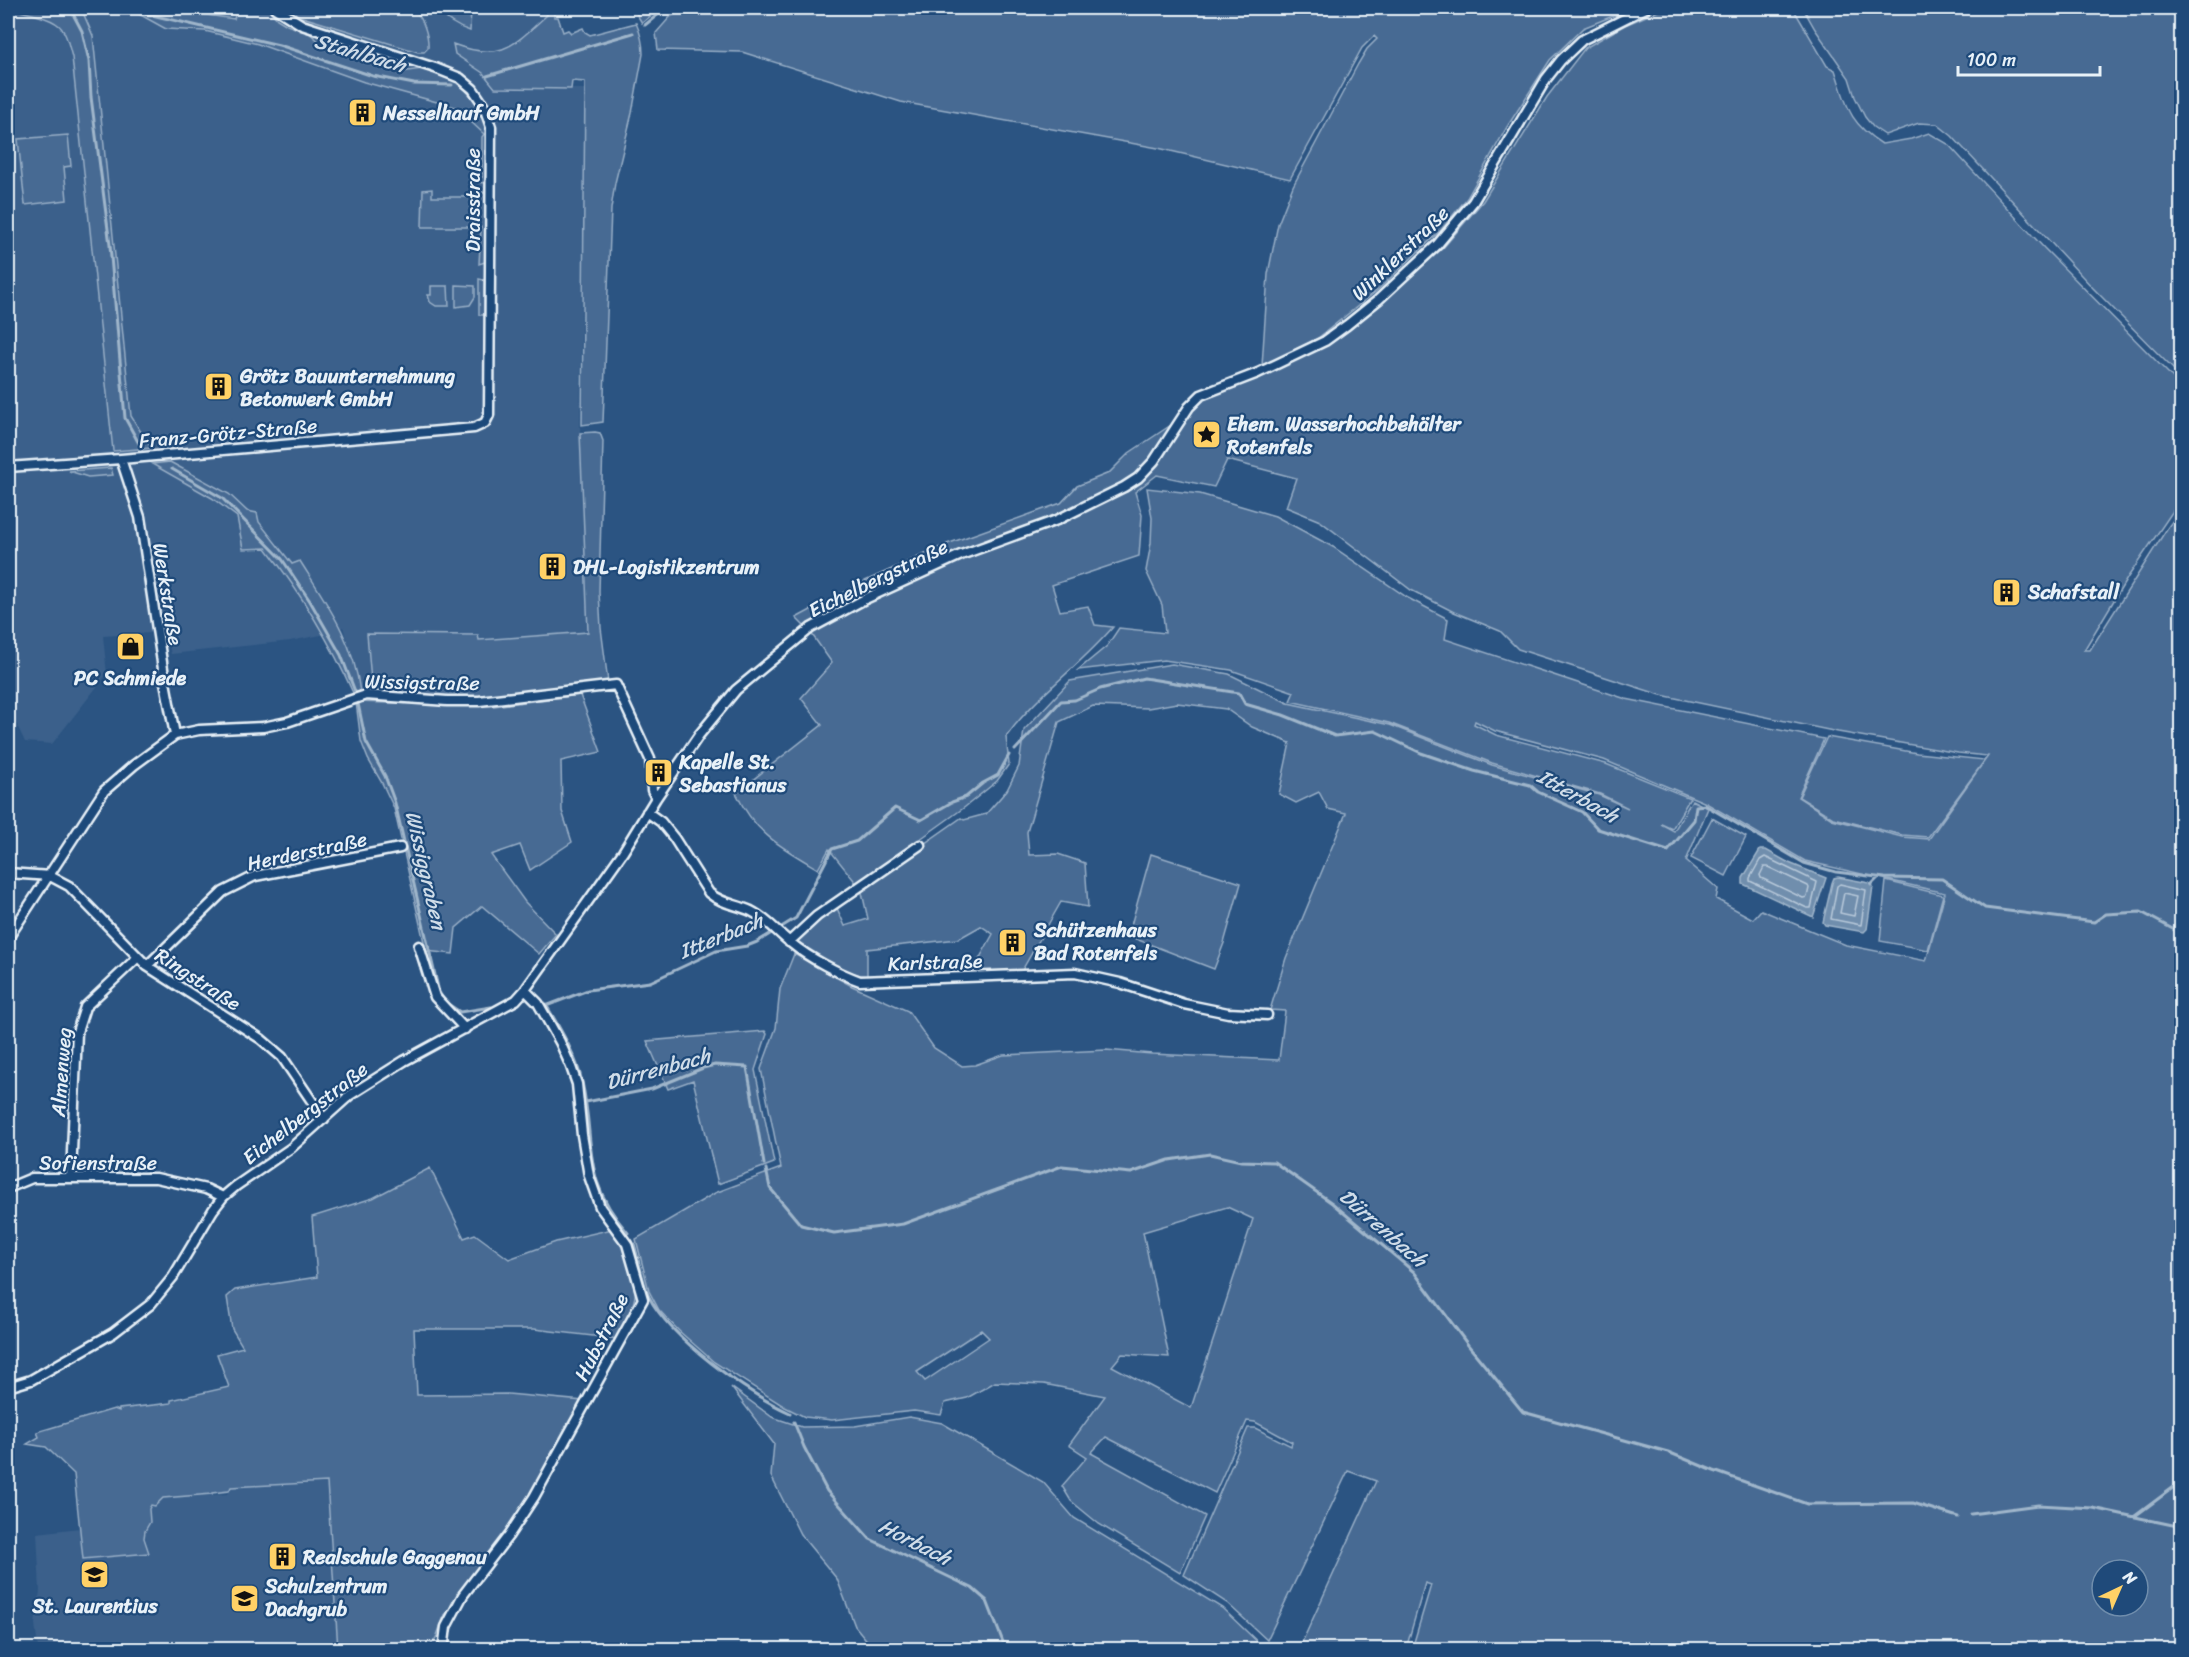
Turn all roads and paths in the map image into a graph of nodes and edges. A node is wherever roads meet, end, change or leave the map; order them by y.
1 (275, 8) edge
2 (1646, 8) edge
3 (485, 423) joint
4 (121, 459) junction
5 (8, 466) edge
6 (1137, 478) joint
7 (175, 735) junction
8 (656, 798) junction
9 (647, 812) junction
10 (920, 845) dead end
11 (400, 848) dead end
12 (8, 873) edge
13 (50, 876) junction
14 (8, 938) edge
15 (786, 938) junction
16 (419, 946) dead end
17 (137, 958) junction
18 (147, 966) junction
19 (525, 990) junction
20 (1267, 1015) dead end
21 (465, 1029) junction
22 (324, 1119) junction
23 (71, 1176) junction
24 (8, 1188) edge
25 (223, 1197) junction
26 (8, 1387) edge
27 (443, 1650) edge

1 - 3 street, Draisstraße
2 - 6 street, Winklerstraße
3 - 4 street, Franz-Grötz-Straße
4 - 5 street, Franz-Grötz-Straße
4 - 7 street, Werkstraße
6 - 8 street, Eichelbergstraße
7 - 8 street, Wissigstraße
7 - 13 street, Wissigstraße
8 - 9 street, Eichelbergstraße
9 - 15 street, Karlstraße
9 - 19 street, Eichelbergstraße
10 - 15 street
11 - 18 street, Herderstraße
12 - 13 street, Ringstraße
13 - 14 street, Wissigstraße
13 - 17 street, Ringstraße
15 - 20 street, Karlstraße
16 - 21 street
17 - 18 street, Ringstraße
17 - 23 street, Almenweg
18 - 22 street, Ringstraße
19 - 21 street, Eichelbergstraße
19 - 27 street, Hubstraße
21 - 22 street, Eichelbergstraße
22 - 25 street, Eichelbergstraße
23 - 24 street, Sofienstraße
23 - 25 street, Sofienstraße
25 - 26 street, Eichelbergstraße

